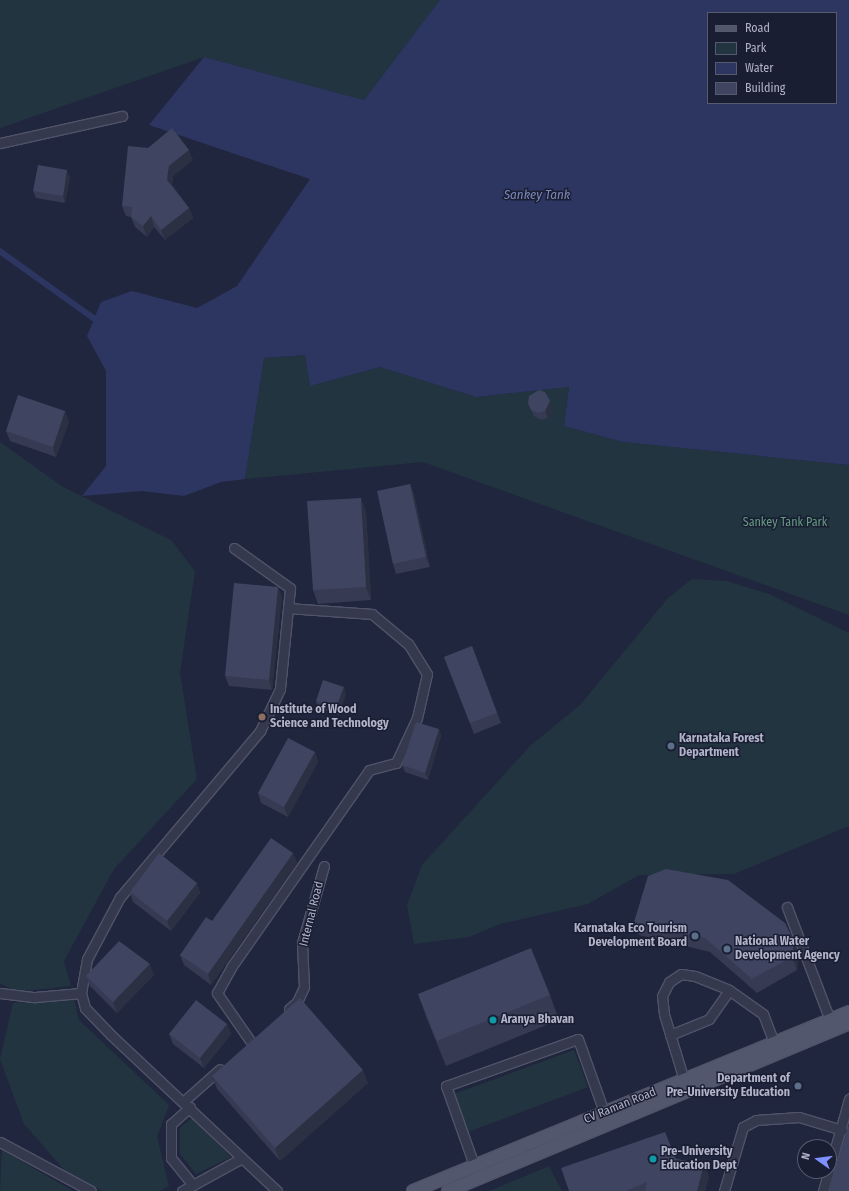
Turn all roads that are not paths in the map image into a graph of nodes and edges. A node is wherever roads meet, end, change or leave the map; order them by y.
1 (122, 116) dead end
2 (0, 143) edge
3 (234, 548) dead end
4 (288, 608) junction
5 (324, 866) dead end
6 (787, 907) dead end
7 (729, 990) junction
8 (0, 993) edge
9 (81, 993) junction
10 (849, 1012) edge
11 (280, 1017) edge
12 (830, 1020) junction
13 (849, 1023) edge
14 (670, 1035) junction
15 (251, 1042) edge
16 (774, 1043) junction
17 (229, 1062) edge
18 (684, 1080) junction
19 (849, 1099) edge
20 (187, 1104) junction
21 (604, 1112) junction
22 (842, 1130) junction
23 (0, 1142) edge
24 (242, 1158) junction
25 (474, 1166) junction
26 (193, 1185) junction
27 (91, 1191) edge
28 (182, 1191) edge
29 (277, 1191) edge
30 (414, 1191) edge
31 (448, 1191) edge
32 (724, 1191) edge
33 (823, 1191) edge

1 - 2 lane
3 - 4 lane
4 - 9 lane
4 - 15 lane
5 - 11 lane, Internal Road
6 - 12 lane
7 - 14 lane
7 - 14 lane
7 - 16 lane
8 - 9 lane
9 - 20 lane
10 - 12 main road, CV Raman Road
12 - 16 main road, CV Raman Road
13 - 31 main road, CV Raman Road
14 - 18 lane
16 - 18 main road, CV Raman Road
17 - 20 lane
18 - 21 main road, CV Raman Road
19 - 22 lane
20 - 24 lane
20 - 26 lane
21 - 25 main road, CV Raman Road
21 - 25 lane
22 - 32 lane
22 - 33 lane
23 - 27 lane
24 - 26 lane
24 - 29 lane
25 - 30 main road, CV Raman Road
26 - 28 lane

